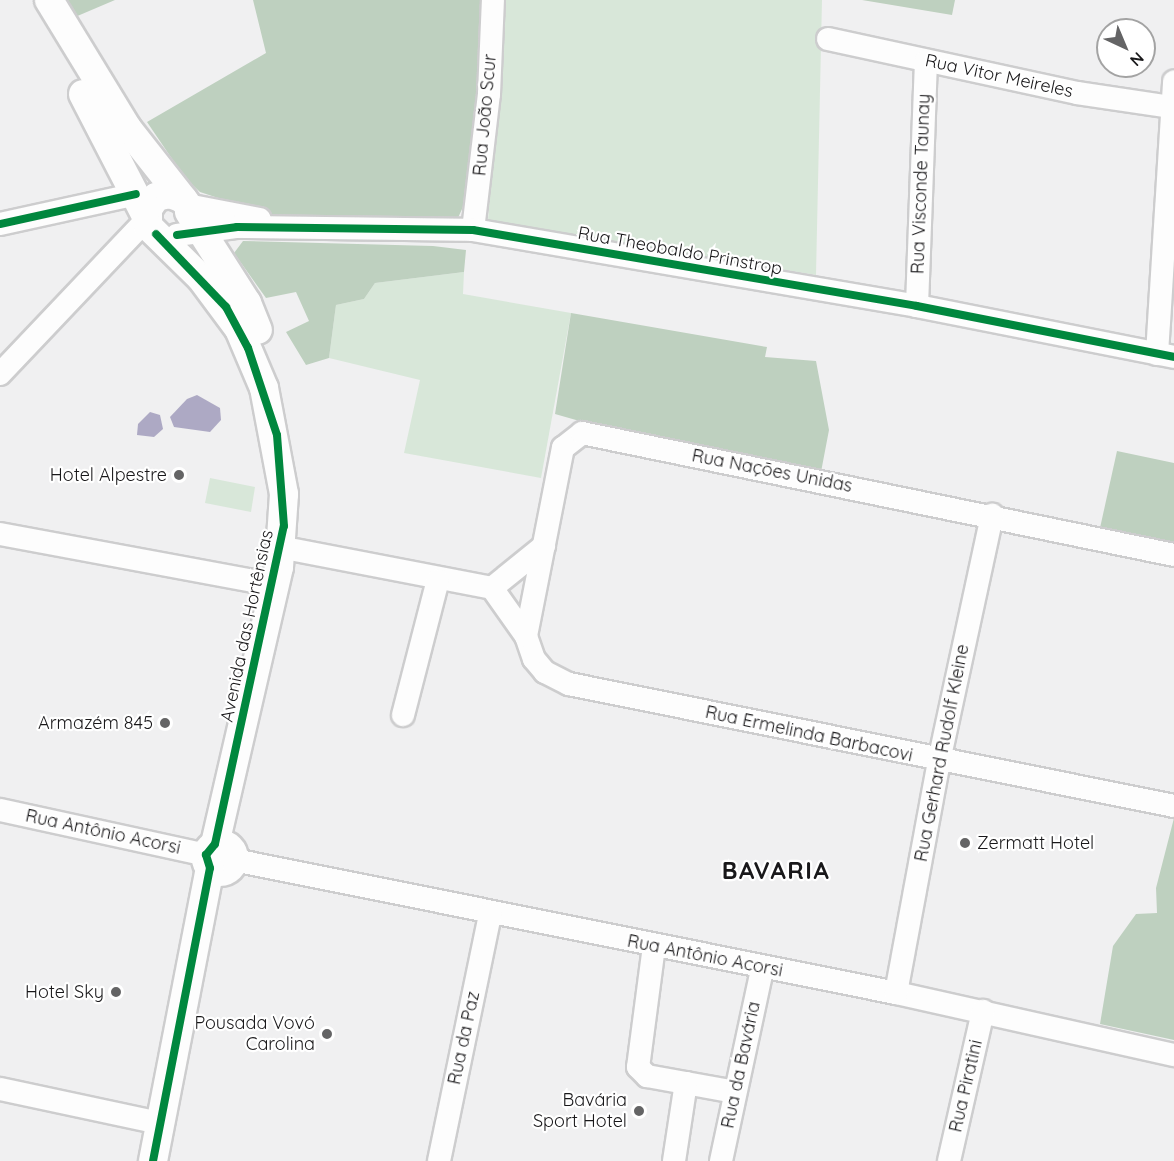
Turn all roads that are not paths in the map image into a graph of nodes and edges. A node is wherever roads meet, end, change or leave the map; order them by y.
1 (31, 0) edge
2 (49, 0) edge
3 (493, 0) edge
4 (828, 39) dead end
5 (926, 61) junction
6 (1174, 82) edge
7 (1172, 107) junction
8 (167, 216) junction
9 (0, 225) edge
10 (473, 230) junction
11 (321, 231) junction
12 (917, 306) junction
13 (1166, 356) edge
14 (0, 374) edge
15 (992, 515) junction
16 (0, 534) edge
17 (544, 546) junction
18 (295, 550) junction
19 (1174, 555) edge
20 (438, 580) junction
21 (274, 585) junction
22 (492, 588) junction
23 (526, 636) junction
24 (403, 715) dead end
25 (939, 761) junction
26 (1174, 806) edge
27 (0, 810) edge
28 (220, 858) junction
29 (490, 914) junction
30 (654, 946) junction
31 (762, 969) junction
32 (896, 993) junction
33 (983, 1011) junction
34 (1174, 1055) edge
35 (686, 1083) junction
36 (0, 1089) edge
37 (735, 1092) junction
38 (160, 1123) junction
39 (153, 1161) edge
40 (170, 1161) edge
41 (439, 1161) edge
42 (674, 1161) edge
43 (721, 1161) edge
44 (949, 1161) edge

1 - 8 main road, Avenida das Hortênsias
2 - 8 main road, Avenida das Hortênsias
3 - 10 street, Rua João Scur
4 - 5 street, Rua Vitor Meireles
5 - 7 street, Rua Vitor Meireles
5 - 12 street, Rua Visconde Taunay
6 - 7 street
7 - 13 street
8 - 9 street
8 - 11 street, Rua Theobaldo Prinstrop
8 - 11 street, Rua Theobaldo Prinstrop
8 - 14 street
8 - 18 main road, Avenida das Hortênsias
8 - 21 main road, Avenida das Hortênsias
10 - 11 street, Rua Theobaldo Prinstrop
10 - 12 street, Rua Theobaldo Prinstrop
12 - 13 street, Rua Theobaldo Prinstrop
15 - 17 street, Rua Nações Unidas
15 - 19 street, Rua Nações Unidas
15 - 25 street, Rua Gerhard Rudolf Kleine
16 - 21 street
17 - 22 street
17 - 23 street, Rua Nações Unidas
18 - 20 street
18 - 28 main road, Avenida das Hortênsias
20 - 22 street
20 - 24 street
21 - 28 main road, Avenida das Hortênsias
22 - 23 street, Rua Ermelinda Barbacovi
23 - 25 street, Rua Ermelinda Barbacovi
25 - 26 street, Rua Ermelinda Barbacovi
25 - 32 street, Rua Gerhard Rudolf Kleine
27 - 28 street, Rua Antônio Acorsi
28 - 29 street, Rua Antônio Acorsi
28 - 38 main road, Avenida das Hortênsias
28 - 40 main road, Avenida das Hortênsias
29 - 30 street, Rua Antônio Acorsi
29 - 41 street, Rua da Paz
30 - 31 street, Rua Antônio Acorsi
30 - 35 street
31 - 32 street, Rua Antônio Acorsi
31 - 37 street, Rua da Bavária
32 - 33 street, Rua Antônio Acorsi
33 - 34 street, Rua Antônio Acorsi
33 - 44 street, Rua Piratini
35 - 37 street
35 - 42 street
36 - 38 street
37 - 43 street, Rua da Bavária
38 - 39 main road, Avenida das Hortênsias

